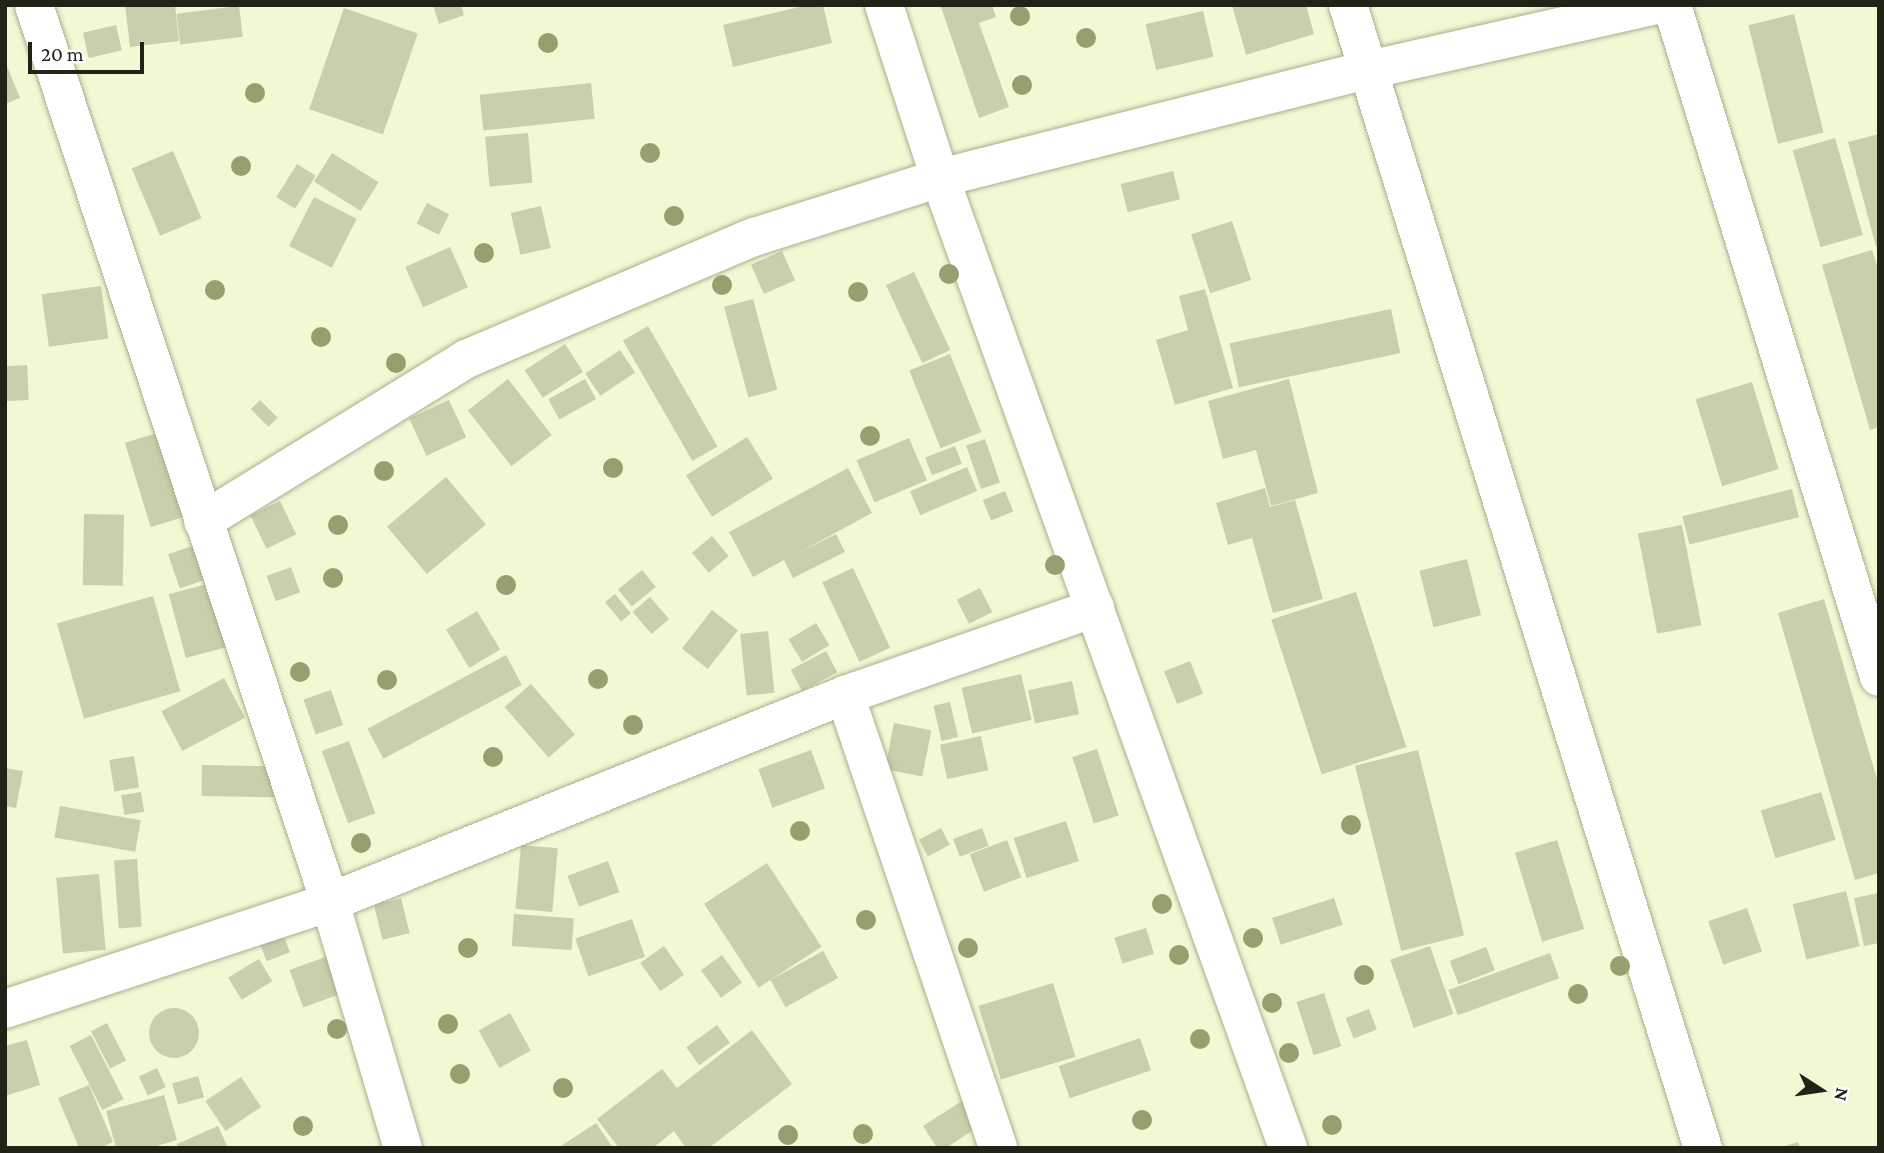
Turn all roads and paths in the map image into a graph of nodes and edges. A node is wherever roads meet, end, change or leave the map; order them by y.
1 (34, 5) edge
2 (884, 5) edge
3 (1348, 5) edge
4 (1657, 5) edge
5 (1672, 5) edge
6 (1368, 70) junction
7 (940, 178) junction
8 (203, 521) junction
9 (1095, 608) junction
10 (1879, 677) edge
11 (845, 695) junction
12 (330, 902) junction
13 (5, 1009) edge
14 (403, 1148) edge
15 (998, 1148) edge
16 (1288, 1148) edge
17 (1703, 1148) edge

1 - 8 street
2 - 7 street
3 - 6 street
4 - 6 street
5 - 10 street
6 - 7 street
6 - 17 street
7 - 8 street
7 - 9 street
8 - 12 street
9 - 11 street
9 - 16 street
11 - 12 street
11 - 15 street
12 - 13 street
12 - 14 street

